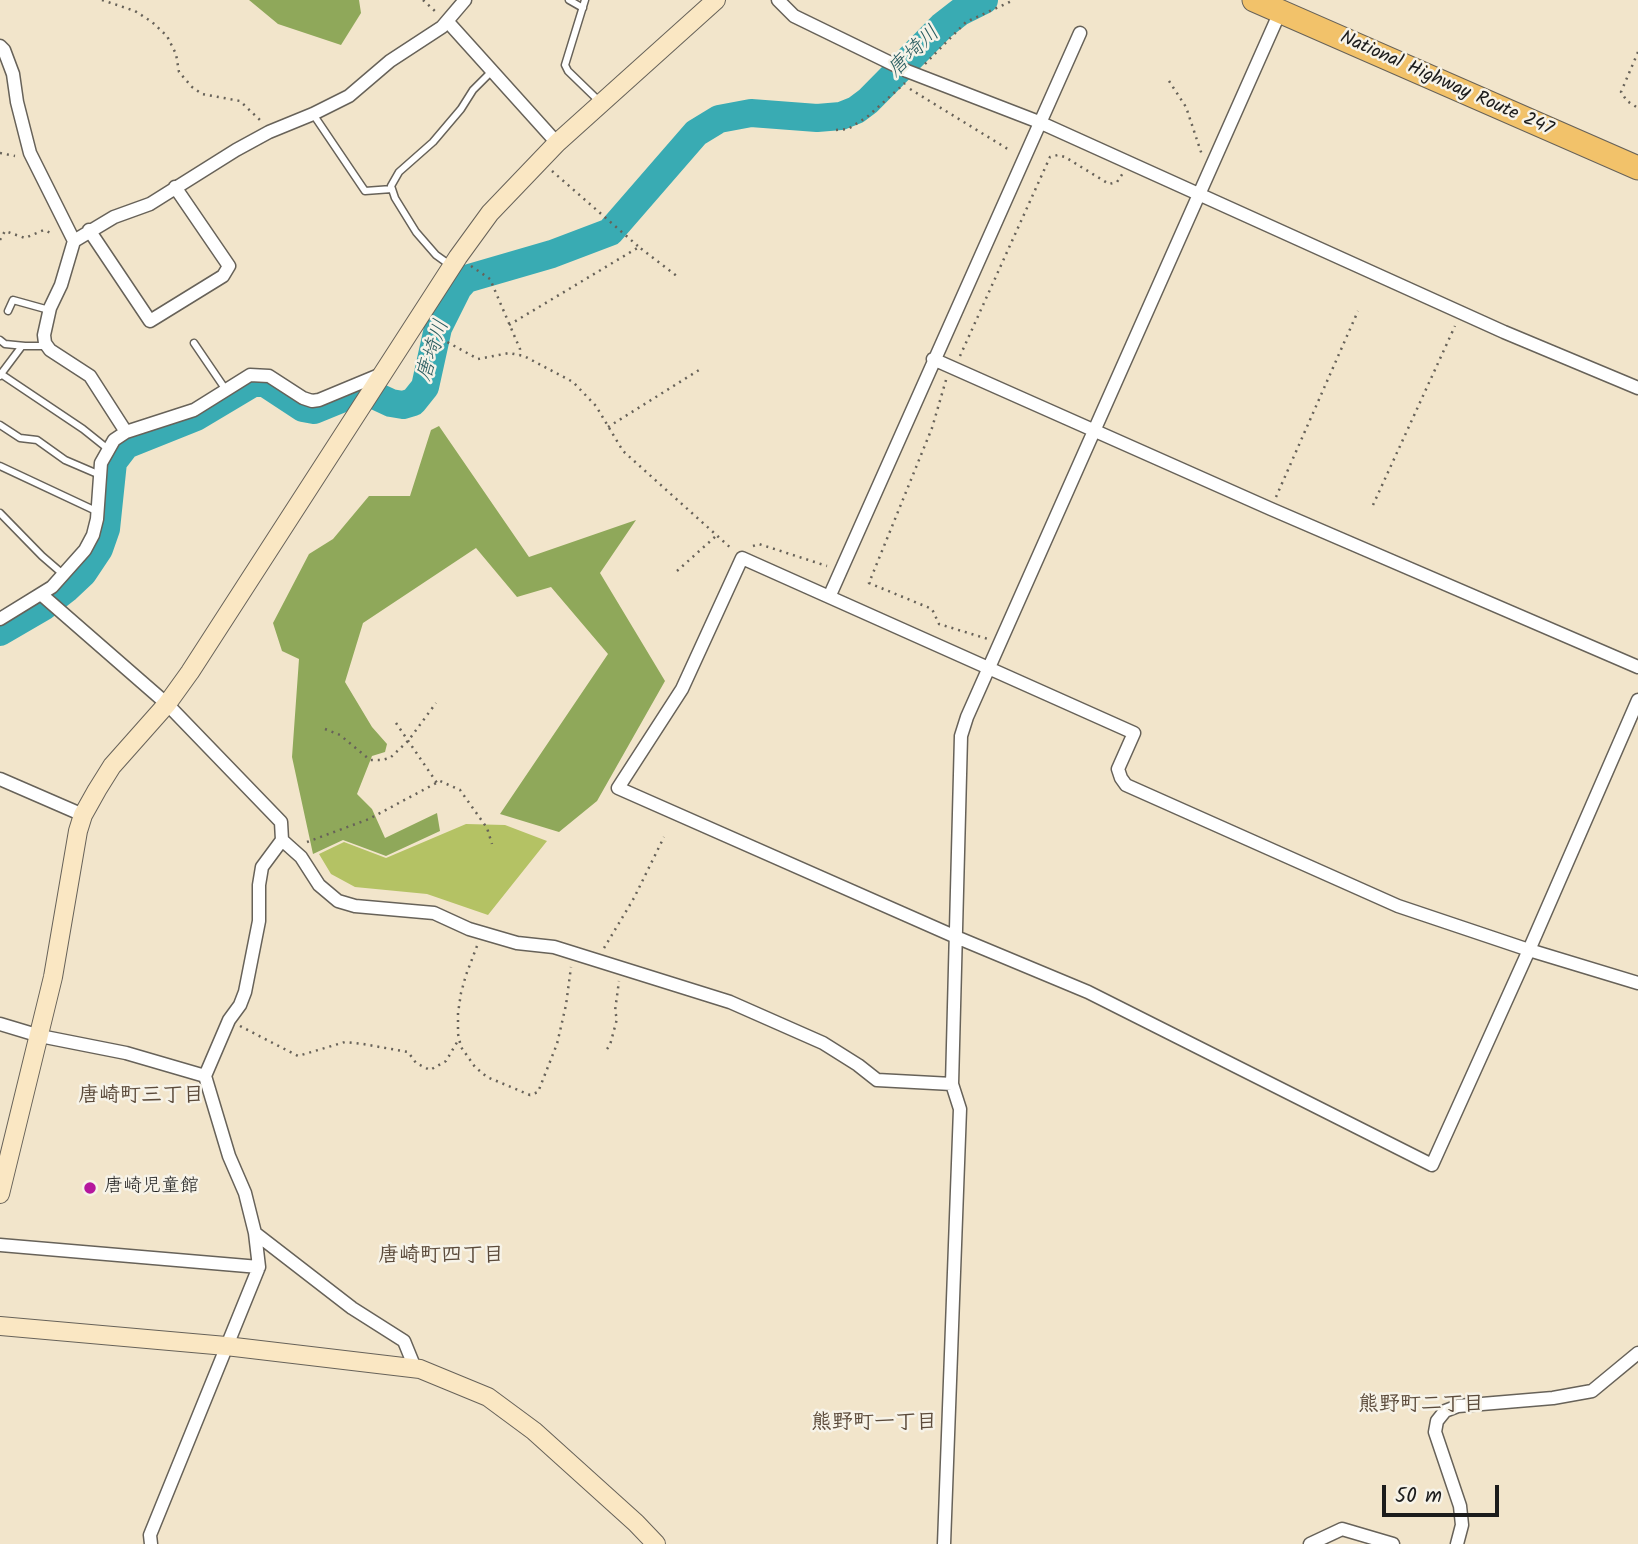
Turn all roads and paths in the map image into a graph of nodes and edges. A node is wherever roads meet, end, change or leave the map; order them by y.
1 (102, 0) edge
2 (465, 0) edge
3 (569, 0) edge
4 (716, 0) edge
5 (778, 0) edge
6 (1254, 0) edge
7 (584, 4) edge
8 (1280, 12) junction
9 (448, 22) junction
10 (1080, 33) dead end
11 (0, 46) edge
12 (1638, 52) edge
13 (493, 70) junction
14 (905, 77) junction
15 (1169, 81) dead end
16 (601, 103) junction
17 (1638, 108) edge
18 (313, 114) junction
19 (1039, 122) junction
20 (270, 131) junction
21 (557, 144) junction
22 (1023, 158) junction
23 (540, 161) junction
24 (1130, 162) junction
25 (1638, 169) edge
26 (1210, 171) junction
27 (175, 187) junction
28 (392, 189) junction
29 (1200, 194) junction
30 (89, 230) junction
31 (0, 240) edge
32 (73, 240) junction
33 (639, 247) junction
34 (455, 262) junction
35 (678, 277) dead end
36 (49, 310) junction
37 (8, 311) dead end
38 (1358, 311) dead end
39 (1462, 311) junction
40 (416, 325) junction
41 (509, 325) junction
42 (0, 340) edge
43 (46, 343) junction
44 (194, 343) dead end
45 (22, 346) junction
46 (520, 355) junction
47 (933, 359) junction
48 (952, 367) junction
49 (699, 370) dead end
50 (384, 373) junction
51 (0, 375) edge
52 (1638, 388) edge
53 (226, 390) junction
54 (0, 425) edge
55 (608, 426) junction
56 (1094, 431) junction
57 (126, 432) junction
58 (108, 449) junction
59 (0, 467) edge
60 (100, 475) junction
61 (1373, 505) dead end
62 (1271, 509) junction
63 (98, 512) junction
64 (0, 513) edge
65 (717, 535) junction
66 (742, 558) junction
67 (840, 570) junction
68 (677, 571) dead end
69 (64, 575) junction
70 (830, 595) junction
71 (43, 596) junction
72 (0, 619) edge
73 (1002, 643) junction
74 (990, 667) junction
75 (1638, 667) edge
76 (1638, 701) edge
77 (436, 703) dead end
78 (167, 704) junction
79 (396, 723) dead end
80 (325, 729) dead end
81 (408, 741) junction
82 (0, 779) edge
83 (437, 783) junction
84 (83, 815) junction
85 (321, 835) dead end
86 (664, 837) dead end
87 (282, 841) junction
88 (492, 844) dead end
89 (469, 929) junction
90 (956, 937) junction
91 (1529, 950) junction
92 (573, 953) junction
93 (598, 961) junction
94 (621, 968) junction
95 (1638, 983) edge
96 (229, 1020) junction
97 (0, 1024) edge
98 (40, 1036) junction
99 (459, 1039) junction
100 (607, 1049) dead end
101 (205, 1076) junction
102 (952, 1084) junction
103 (0, 1194) edge
104 (255, 1234) junction
105 (0, 1245) edge
106 (259, 1267) junction
107 (0, 1326) edge
108 (226, 1346) junction
109 (1638, 1353) edge
110 (415, 1368) junction
111 (150, 1544) edge
112 (656, 1544) edge
113 (944, 1544) edge
114 (1310, 1544) edge
115 (1393, 1544) edge
116 (1457, 1544) edge

1 - 20 path
2 - 9 street
3 - 7 lane
4 - 16 street
5 - 14 street
6 - 8 highway, National Highway Route 247
7 - 16 lane
8 - 25 highway, National Highway Route 247
8 - 26 street
9 - 13 street
9 - 18 street
10 - 19 street
11 - 32 street
12 - 17 path
13 - 21 street
13 - 28 lane
14 - 19 street
14 - 22 path
15 - 26 path
16 - 21 street
18 - 20 street
18 - 28 lane
19 - 22 street
19 - 24 street
20 - 27 street
21 - 23 street
22 - 47 street
23 - 33 path
23 - 34 street
24 - 29 street
24 - 48 path
26 - 29 street
27 - 30 street
27 - 30 street
28 - 34 lane
29 - 39 street
29 - 56 street
30 - 32 street
31 - 32 path
32 - 36 street
33 - 35 path
33 - 41 path
34 - 40 street
34 - 41 path
36 - 37 lane
36 - 43 street
38 - 62 path
39 - 52 street
39 - 61 path
40 - 46 path
40 - 50 street
41 - 46 path
42 - 45 lane
43 - 45 lane
43 - 57 street
44 - 53 lane
45 - 51 lane
46 - 55 path
47 - 48 street
47 - 67 street
48 - 56 street
48 - 73 path
49 - 55 path
50 - 53 street
50 - 78 street
51 - 58 lane
53 - 57 street
54 - 60 lane
55 - 65 path
56 - 62 street
56 - 73 street
57 - 58 street
58 - 60 street
59 - 63 lane
60 - 63 street
62 - 75 street
63 - 69 street
64 - 69 lane
65 - 66 path
65 - 68 path
66 - 67 path
66 - 70 street
66 - 90 street
67 - 70 street
69 - 71 street
70 - 74 street
71 - 72 street
71 - 78 street
73 - 74 street
74 - 90 street
74 - 91 street
76 - 91 street
77 - 81 path
78 - 84 street
78 - 87 street
79 - 81 path
80 - 81 path
81 - 83 path
82 - 84 street
83 - 85 path
83 - 88 path
84 - 98 street
86 - 93 path
87 - 89 street
87 - 96 street
89 - 92 street
89 - 99 path
90 - 91 street
90 - 102 street
91 - 95 street
92 - 93 street
92 - 99 path
93 - 94 street
94 - 100 path
94 - 102 street
96 - 99 path
96 - 101 street
97 - 98 street
98 - 101 street
98 - 103 street
101 - 104 street
102 - 113 street
104 - 106 street
104 - 110 street
105 - 106 street
106 - 108 street
107 - 108 street
108 - 110 street
108 - 111 street
109 - 116 street
110 - 112 street
114 - 115 street

